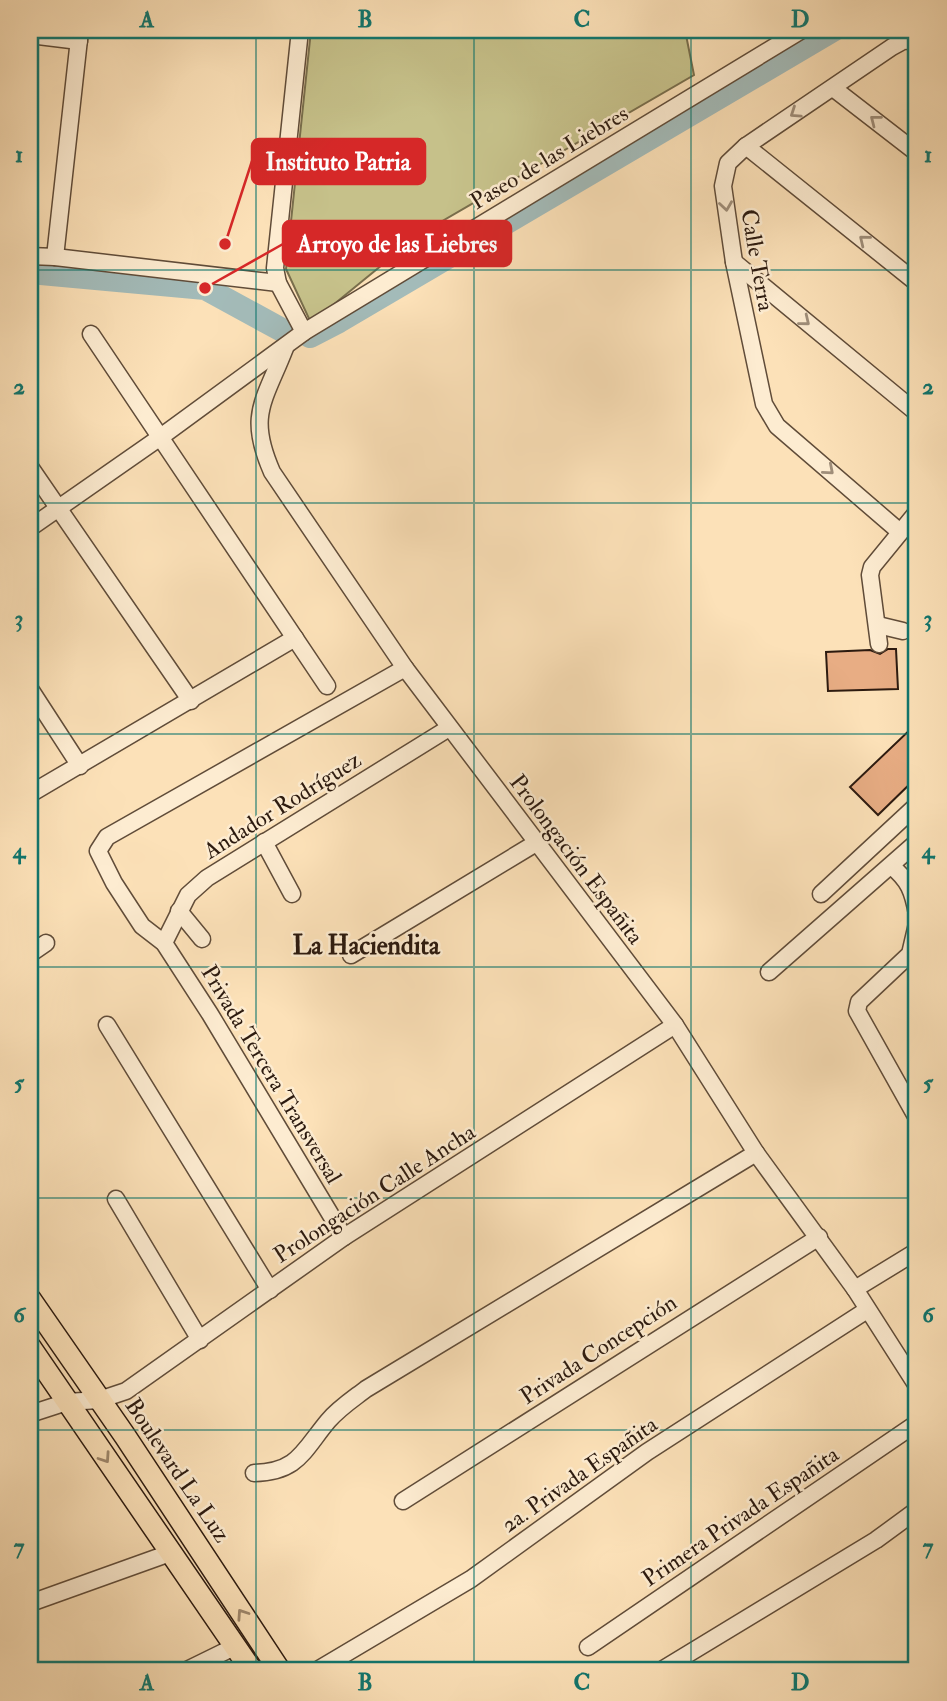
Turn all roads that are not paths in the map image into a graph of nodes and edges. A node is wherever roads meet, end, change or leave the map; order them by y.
1 (300, 30) edge
2 (802, 30) edge
3 (30, 35) edge
4 (79, 35) edge
5 (917, 40) edge
6 (833, 88) junction
7 (746, 146) junction
8 (917, 153) edge
9 (41, 256) edge
10 (734, 262) junction
11 (278, 283) junction
12 (917, 283) edge
13 (304, 332) junction
14 (91, 334) dead end
15 (285, 348) junction
16 (917, 413) edge
17 (162, 436) junction
18 (30, 467) edge
19 (58, 509) junction
20 (917, 512) edge
21 (30, 528) edge
22 (900, 531) junction
23 (878, 625) junction
24 (903, 631) dead end
25 (295, 638) junction
26 (879, 644) dead end
27 (405, 668) junction
28 (327, 686) dead end
29 (30, 689) edge
30 (191, 701) junction
31 (449, 729) junction
32 (80, 766) junction
33 (30, 794) edge
34 (915, 812) edge
35 (264, 842) junction
36 (536, 843) junction
37 (914, 851) edge
38 (891, 866) junction
39 (292, 894) dead end
40 (821, 894) dead end
41 (179, 911) junction
42 (917, 914) edge
43 (917, 924) edge
44 (202, 939) dead end
45 (160, 941) junction
46 (46, 943) dead end
47 (30, 954) edge
48 (351, 956) dead end
49 (914, 960) edge
50 (769, 972) dead end
51 (107, 1025) dead end
52 (675, 1025) junction
53 (917, 1118) edge
54 (756, 1153) junction
55 (116, 1199) dead end
56 (344, 1237) junction
57 (819, 1237) junction
58 (917, 1251) edge
59 (855, 1289) junction
60 (270, 1290) junction
61 (30, 1299) edge
62 (867, 1310) junction
63 (200, 1340) junction
64 (30, 1348) edge
65 (917, 1386) edge
66 (99, 1400) junction
67 (67, 1402) junction
68 (30, 1414) edge
69 (917, 1423) edge
70 (254, 1473) dead end
71 (403, 1501) dead end
72 (917, 1510) edge
73 (170, 1553) junction
74 (36, 1601) dead end
75 (236, 1647) junction
76 (587, 1647) dead end
77 (185, 1671) edge
78 (252, 1671) edge
79 (280, 1671) edge
80 (316, 1671) edge
81 (660, 1671) edge

1 - 11 street
2 - 13 street, Paseo de las Liebres
3 - 4 street
4 - 9 street
5 - 6 street, Calle Terra
6 -> 7 street, Calle Terra
8 -> 6 street
7 -> 10 street, Calle Terra
12 -> 7 street
9 - 11 street
10 -> 16 street
10 -> 22 street, Calle Terra
11 - 13 street
13 - 15 street, Paseo de las Liebres
14 - 17 street
15 - 17 street, Paseo de las Liebres
15 - 27 street, Prolongación Españita
17 - 19 street, Paseo de las Liebres
17 - 25 street
18 - 19 street
19 - 21 street, Paseo de las Liebres
19 - 30 street
20 - 22 street
22 - 23 street
23 - 24 street
23 - 26 street
25 - 28 street
25 - 30 street
27 - 31 street, Prolongación Españita
27 - 45 street, Privada Tercera Transversal
29 - 32 street
30 - 32 street
31 - 35 street, Andador Rodríguez
31 - 36 street, Prolongación Españita
32 - 33 street
34 - 40 street
35 - 39 street
35 - 41 street, Andador Rodríguez
36 - 48 street
36 - 52 street, Prolongación Españita
37 - 38 street
38 - 42 street
38 - 50 street
41 - 44 street
41 - 45 street, Andador Rodríguez
43 - 49 street
45 - 56 street, Privada Tercera Transversal
46 - 47 street
49 - 53 street
51 - 60 street
52 - 54 street, Prolongación Españita
52 - 56 street, Prolongación Calle Ancha
54 - 57 street, Prolongación Españita
54 - 70 street
55 - 63 street
56 - 60 street, Prolongación Calle Ancha
57 - 59 street, Prolongación Españita
57 - 71 street, Privada Concepción
58 - 59 street
59 - 62 street, Prolongación Españita
60 - 63 street, Prolongación Calle Ancha
61 - 66 main road, Boulevard La Luz
62 - 65 street, Prolongación Españita
62 - 80 street, 2a. Privada Españita
63 - 66 street, Prolongación Calle Ancha
64 - 67 main road
66 - 67 street, Prolongación Calle Ancha
79 -> 66 main road, Boulevard La Luz
67 - 68 street, Prolongación Calle Ancha
67 -> 73 main road
69 - 76 street, Primera Privada Españita
72 - 81 street
73 - 74 street
73 - 75 main road
75 - 77 street
75 - 78 main road

